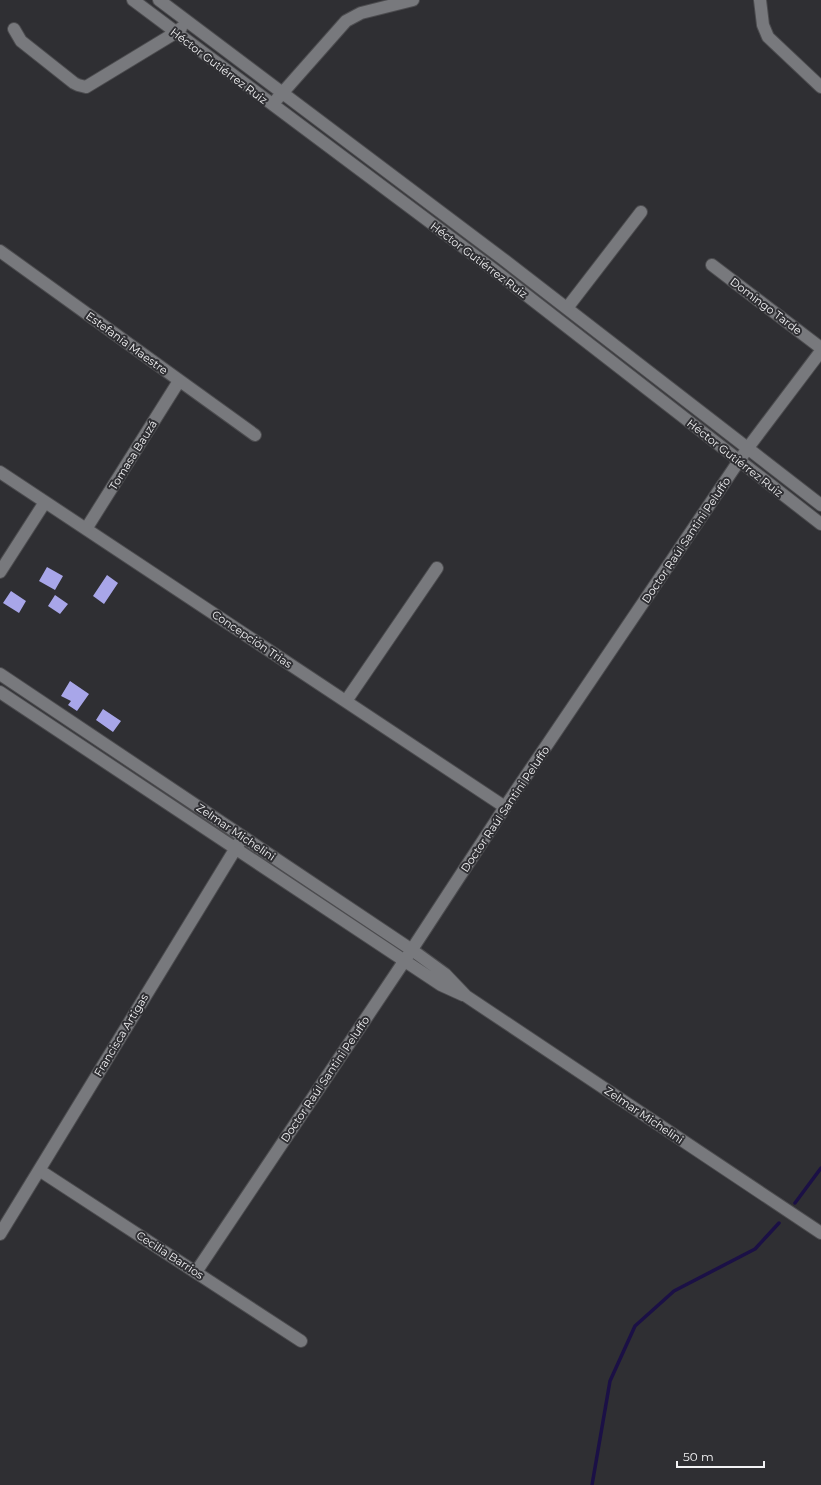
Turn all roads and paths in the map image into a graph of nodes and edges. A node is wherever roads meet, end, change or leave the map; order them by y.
1 (133, 0) edge
2 (159, 0) edge
3 (413, 0) edge
4 (760, 0) edge
5 (188, 22) junction
6 (14, 29) dead end
7 (175, 33) junction
8 (821, 87) edge
9 (282, 93) junction
10 (272, 105) junction
11 (641, 212) dead end
12 (0, 251) edge
13 (712, 265) dead end
14 (567, 308) junction
15 (821, 349) edge
16 (179, 381) junction
17 (255, 435) dead end
18 (747, 449) junction
19 (0, 472) edge
20 (45, 502) junction
21 (821, 505) edge
22 (821, 524) edge
23 (86, 529) junction
24 (437, 568) dead end
25 (0, 572) edge
26 (0, 674) edge
27 (0, 692) edge
28 (346, 701) junction
29 (505, 807) junction
30 (243, 837) junction
31 (236, 848) junction
32 (412, 950) junction
33 (405, 960) junction
34 (466, 996) junction
35 (39, 1170) junction
36 (821, 1233) edge
37 (0, 1234) edge
38 (196, 1272) junction
39 (301, 1341) dead end

1 - 7 street, Héctor Gutiérrez Ruiz
2 - 5 street, Héctor Gutiérrez Ruiz
3 - 9 street
4 - 8 street
5 - 7 street
5 - 9 street, Héctor Gutiérrez Ruiz
6 - 7 street
7 - 10 street, Héctor Gutiérrez Ruiz
9 - 10 street
9 - 14 street, Héctor Gutiérrez Ruiz
10 - 22 street, Héctor Gutiérrez Ruiz
11 - 14 street
12 - 16 street, Estefanía Maestre
13 - 15 street, Domingo Tarde
14 - 18 street, Héctor Gutiérrez Ruiz
15 - 18 street, Doctor Raúl Santini Peluffo
16 - 17 street, Estefanía Maestre
16 - 23 street, Tomasa Bauzá
18 - 21 street, Héctor Gutiérrez Ruiz
18 - 29 street, Doctor Raúl Santini Peluffo
19 - 20 street, Concepción Trias
20 - 23 street, Concepción Trias
20 - 25 street
23 - 28 street, Concepción Trias
24 - 28 street
26 - 30 street, Zelmar Michelini
27 - 31 street, Zelmar Michelini
28 - 29 street, Concepción Trias
29 - 32 street, Doctor Raúl Santini Peluffo
30 - 31 street, Francisca Artigas
30 - 32 street, Zelmar Michelini
31 - 33 street, Zelmar Michelini
31 - 35 street, Francisca Artigas
32 - 33 street, Doctor Raúl Santini Peluffo
32 - 34 street, Zelmar Michelini
33 - 34 street, Zelmar Michelini
33 - 38 street, Doctor Raúl Santini Peluffo
34 - 36 street, Zelmar Michelini
35 - 37 street, Francisca Artigas
35 - 38 street, Cecilia Barrios
38 - 39 street, Cecilia Barrios

